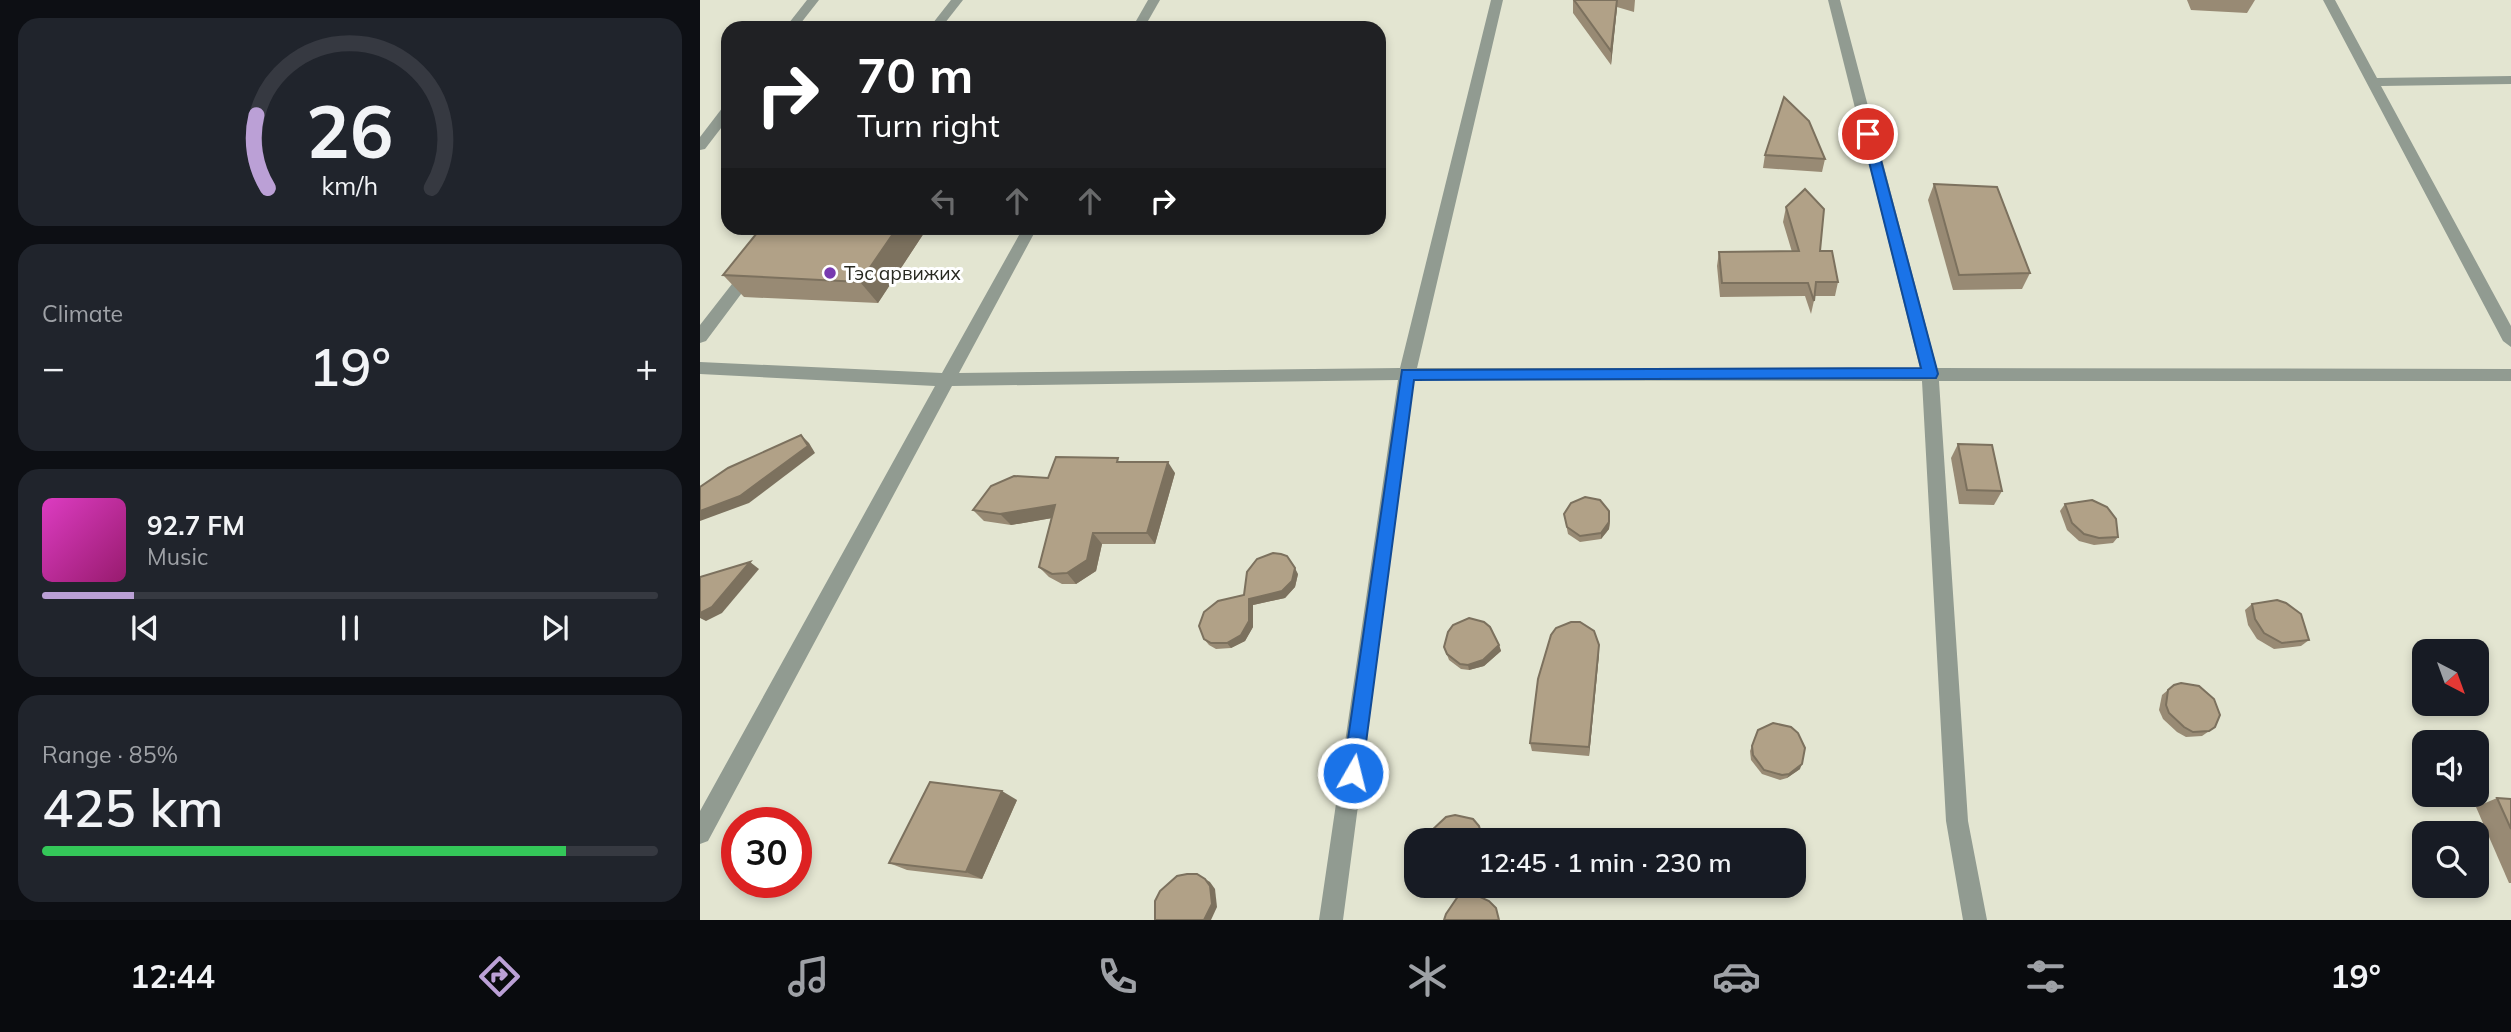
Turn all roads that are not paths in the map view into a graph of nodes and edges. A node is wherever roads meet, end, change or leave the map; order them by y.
1 (813, 0) edge
2 (957, 0) edge
3 (1154, 0) edge
4 (1497, 0) edge
5 (1834, 0) edge
6 (2329, 0) edge
7 (796, 21) edge
8 (940, 21) edge
9 (1142, 21) edge
10 (2511, 80) edge
11 (2373, 82) junction
12 (721, 119) edge
13 (700, 146) edge
14 (1026, 235) edge
15 (758, 260) edge
16 (700, 337) edge
17 (2511, 341) edge
18 (700, 368) edge
19 (1408, 374) junction
20 (1930, 374) junction
21 (2511, 375) edge
22 (948, 380) junction
23 (700, 833) edge
24 (1331, 920) edge
25 (1975, 920) edge

1 - 7 street
2 - 8 street
3 - 9 street
4 - 19 street
5 - 20 street
6 - 11 street
10 - 11 street
11 - 17 street
12 - 13 street
14 - 22 street
15 - 16 street
18 - 22 street
19 - 20 street
19 - 22 street
19 - 24 street
20 - 21 street
20 - 25 street
22 - 23 street

